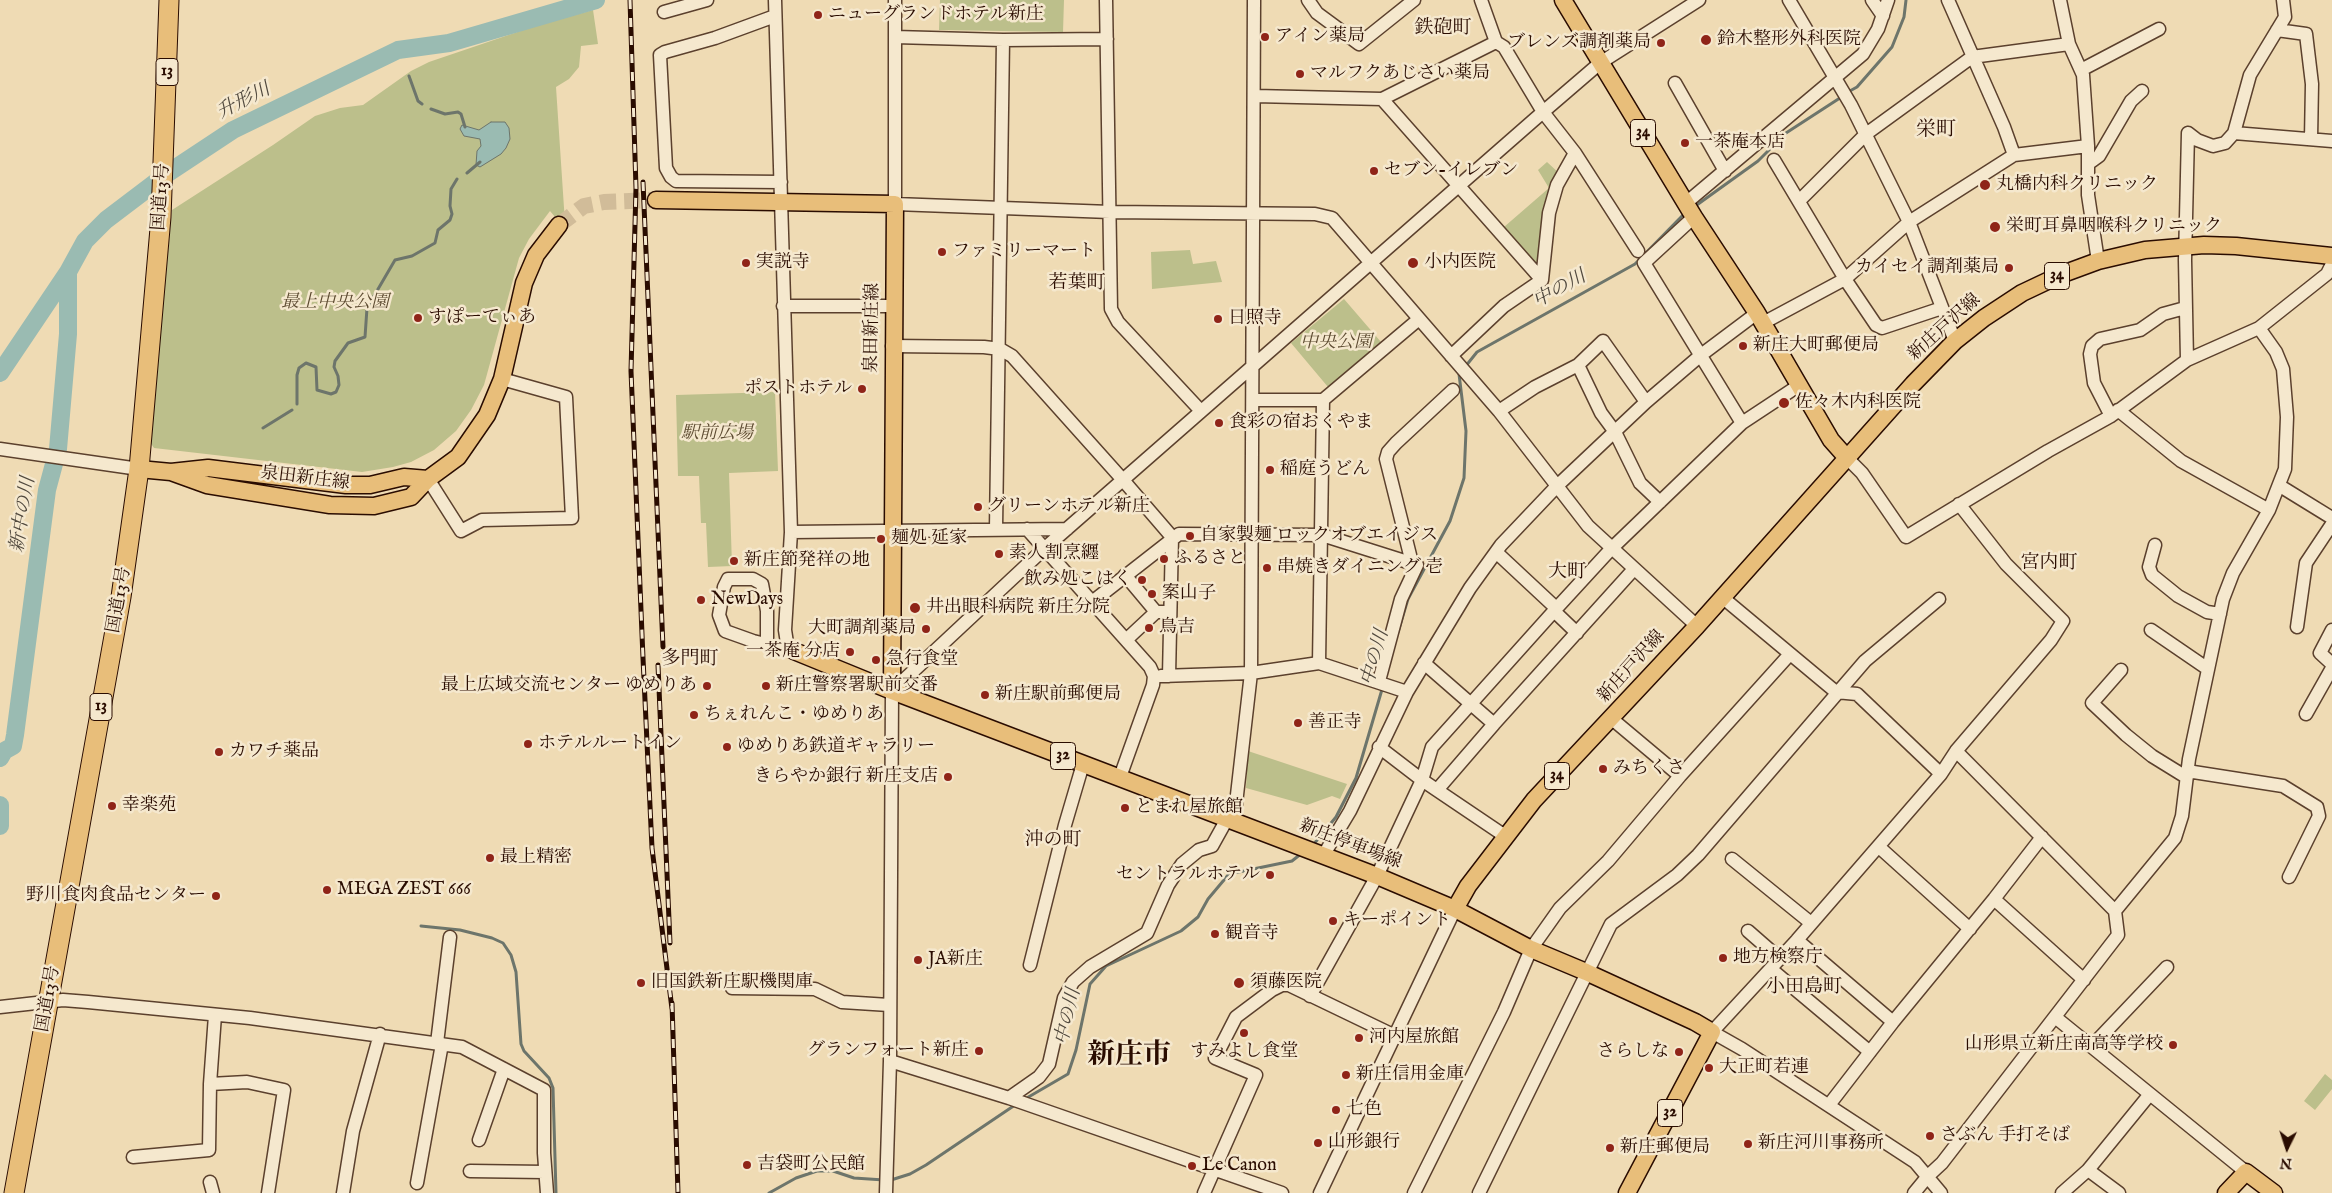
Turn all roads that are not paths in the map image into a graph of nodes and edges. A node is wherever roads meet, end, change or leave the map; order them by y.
1 (169, 0) edge
2 (708, 0) edge
3 (775, 0) edge
4 (895, 0) edge
5 (1106, 0) edge
6 (1254, 0) edge
7 (1308, 0) edge
8 (1414, 0) edge
9 (1481, 0) edge
10 (1563, 0) edge
11 (1699, 0) edge
12 (1790, 0) edge
13 (1872, 0) edge
14 (1888, 0) edge
15 (1948, 0) edge
16 (2060, 0) edge
17 (2284, 0) edge
18 (664, 12) dead end
19 (775, 16) junction
20 (1883, 16) junction
21 (2160, 29) dead end
22 (2278, 30) junction
23 (894, 37) junction
24 (1107, 39) junction
25 (1003, 40) junction
26 (1496, 42) junction
27 (2069, 44) junction
28 (1972, 57) junction
29 (1600, 63) junction
30 (2081, 70) junction
31 (1837, 80) junction
32 (1675, 83) dead end
33 (2142, 91) dead end
34 (1254, 96) junction
35 (1382, 98) junction
36 (1543, 112) junction
37 (2234, 133) junction
38 (1866, 134) junction
39 (2311, 139) junction
40 (2332, 141) edge
41 (2088, 146) junction
42 (1574, 153) junction
43 (2014, 156) junction
44 (1774, 160) dead end
45 (2088, 164) junction
46 (1725, 171) junction
47 (781, 182) junction
48 (1458, 186) junction
49 (656, 200) tunnel mouth
50 (1799, 201) junction
51 (781, 203) junction
52 (894, 204) junction
53 (1000, 207) junction
54 (1690, 210) junction
55 (1110, 212) junction
56 (1252, 214) junction
57 (1909, 222) junction
58 (559, 224) tunnel mouth
59 (2185, 246) junction
60 (1638, 251) dead end
61 (2332, 256) edge
62 (2098, 261) junction
63 (1371, 264) junction
64 (2332, 264) edge
65 (1845, 279) junction
66 (1542, 280) junction
67 (783, 306) junction
68 (893, 306) junction
69 (1942, 308) junction
70 (2186, 308) junction
71 (1760, 318) junction
72 (1418, 319) junction
73 (2260, 328) junction
74 (1955, 341) junction
75 (892, 346) junction
76 (1000, 348) junction
77 (1702, 355) junction
78 (1454, 360) junction
79 (2187, 360) junction
80 (1253, 364) junction
81 (1578, 365) junction
82 (502, 379) junction
83 (1798, 386) junction
84 (1453, 390) dead end
85 (1254, 400) junction
86 (1323, 400) junction
87 (1646, 402) junction
88 (1200, 410) junction
89 (1499, 410) junction
90 (2115, 413) junction
91 (1742, 423) junction
92 (1614, 432) junction
93 (0, 449) edge
94 (1847, 458) junction
95 (139, 469) junction
96 (428, 479) junction
97 (1123, 480) junction
98 (1557, 486) junction
99 (2280, 486) junction
100 (1660, 502) junction
101 (1959, 504) junction
102 (2269, 510) junction
103 (2332, 518) edge
104 (2332, 524) edge
105 (996, 529) junction
106 (1027, 529) junction
107 (1066, 530) junction
108 (791, 532) junction
109 (892, 532) junction
110 (1253, 534) junction
111 (1322, 535) junction
112 (1172, 538) junction
113 (2155, 544) dead end
114 (1045, 548) junction
115 (1611, 549) junction
116 (1496, 552) junction
117 (1412, 563) junction
118 (1634, 570) junction
119 (1125, 576) junction
120 (1722, 597) junction
121 (1939, 599) dead end
122 (1092, 602) junction
123 (1555, 609) junction
124 (1156, 612) junction
125 (1170, 612) junction
126 (2220, 614) junction
127 (1697, 626) junction
128 (2297, 627) dead end
129 (2151, 630) dead end
130 (2332, 630) edge
131 (1577, 634) junction
132 (1126, 640) junction
133 (767, 644) junction
134 (794, 651) junction
135 (1790, 654) junction
136 (1319, 663) junction
137 (1424, 663) junction
138 (2332, 666) edge
139 (2208, 669) junction
140 (2121, 670) dead end
141 (1251, 673) junction
142 (1154, 676) junction
143 (1169, 676) junction
144 (1383, 683) junction
145 (892, 691) junction
146 (1407, 692) junction
147 (1836, 692) junction
148 (1471, 705) junction
149 (2306, 714) dead end
150 (1612, 719) junction
151 (1494, 724) junction
152 (1379, 747) junction
153 (1956, 751) junction
154 (1084, 764) junction
155 (1941, 774) junction
156 (2187, 774) junction
157 (1680, 776) junction
158 (1120, 777) junction
159 (1422, 780) junction
160 (1437, 790) junction
161 (1231, 820) junction
162 (1505, 836) junction
163 (2042, 837) junction
164 (1879, 847) junction
165 (1312, 852) junction
166 (1732, 859) dead end
167 (1377, 876) junction
168 (2289, 876) dead end
169 (1994, 900) junction
170 (1455, 910) junction
171 (2115, 911) junction
172 (1811, 923) junction
173 (1970, 929) junction
174 (1748, 931) dead end
175 (450, 937) dead end
176 (1797, 940) junction
177 (1531, 949) junction
178 (1780, 959) junction
179 (1030, 965) dead end
180 (2167, 967) dead end
181 (1771, 968) junction
182 (1586, 972) junction
183 (2084, 980) junction
184 (732, 988) dead end
185 (1310, 996) junction
186 (48, 1002) junction
187 (889, 1005) junction
188 (0, 1007) edge
189 (215, 1015) junction
190 (2055, 1016) junction
191 (1893, 1022) junction
192 (1712, 1032) junction
193 (380, 1034) junction
194 (1395, 1036) junction
195 (439, 1043) junction
196 (2092, 1046) junction
197 (1870, 1052) junction
198 (890, 1061) junction
199 (504, 1069) junction
200 (210, 1084) junction
201 (2150, 1094) junction
202 (1011, 1098) junction
203 (1829, 1105) junction
204 (479, 1140) dead end
205 (134, 1157) dead end
206 (1216, 1169) junction
207 (2088, 1170) junction
208 (470, 1171) dead end
209 (545, 1172) junction
210 (2246, 1172) junction
211 (1928, 1176) junction
212 (417, 1183) dead end
213 (886, 1190) edge
214 (14, 1193) edge
215 (268, 1193) edge
216 (343, 1193) edge
217 (547, 1193) edge
218 (1204, 1193) edge
219 (1282, 1193) edge
220 (1320, 1193) edge
221 (1414, 1193) edge
222 (1479, 1193) edge
223 (1627, 1193) edge
224 (1914, 1193) edge
225 (1941, 1193) edge
226 (2062, 1193) edge
227 (2119, 1193) edge
228 (2226, 1193) edge
229 (2274, 1193) edge

1 - 95 highway, 国道13号 / 13
2 - 18 street
3 - 19 street
4 - 23 street
5 - 24 street
6 - 34 street
7 - 8 street
9 - 26 street
10 - 29 main road, 34
11 - 29 street
12 - 31 street
13 - 20 street
14 - 20 street
15 - 28 street
16 - 27 street
17 - 22 street
19 - 47 street
19 - 47 street
20 - 31 street
21 - 30 street
22 - 37 street
22 - 39 street
23 - 25 street
23 - 52 street
24 - 25 street
24 - 55 street
25 - 53 street
26 - 35 street
26 - 36 street
27 - 28 street
27 - 30 street
28 - 38 street
28 - 43 street
29 - 36 street
29 - 54 main road, 34
30 - 41 street
31 - 38 street
31 - 46 street
32 - 46 street
33 - 45 street
34 - 35 street
34 - 56 street
35 - 48 street
36 - 42 street
36 - 48 street
37 - 39 street
37 - 59 street
38 - 50 street
38 - 57 street
39 - 40 street
41 - 43 street
41 - 45 street
42 - 60 street
42 - 66 street
43 - 57 street
44 - 50 street
45 - 62 street
46 - 54 street
47 - 51 street
48 - 63 street
48 - 66 street
49 - 51 main road
50 - 65 street
51 - 52 main road
51 - 67 street
52 - 53 street
52 - 68 main road, 泉田新庄線
53 - 55 street
53 - 76 street
54 - 71 main road, 34
54 - 77 street
55 - 56 street
55 - 88 street
56 - 63 street
56 - 80 street
57 - 65 street
57 - 69 street
58 - 82 main road, 泉田新庄線
59 - 61 main road, 新庄戸沢線 / 34
59 - 62 main road, 新庄戸沢線 / 34
59 - 70 street
62 - 74 main road, 新庄戸沢線 / 34
63 - 72 street
63 - 80 street
64 - 73 street
65 - 69 street
65 - 71 street
66 - 78 street
67 - 68 street
67 - 108 street
68 - 75 main road, 泉田新庄線
69 - 74 street
70 - 79 street
70 - 90 street
71 - 77 street
71 - 83 main road, 34
72 - 78 street
72 - 86 street
73 - 79 street
73 - 99 street
74 - 94 main road, 新庄戸沢線 / 34
75 - 76 street
75 - 109 main road, 泉田新庄線
76 - 97 street
76 - 105 street
77 - 87 street
77 - 91 street
78 - 89 street
79 - 90 street
80 - 85 street
80 - 88 street
81 - 87 street
81 - 89 street
81 - 92 street
82 - 96 main road, 泉田新庄線
82 - 96 street
83 - 91 street
83 - 94 main road, 34
84 - 117 street
85 - 86 street
85 - 110 street
86 - 111 street
87 - 92 street
88 - 97 street
89 - 98 street
90 - 101 street
90 - 102 street
91 - 100 street
92 - 98 street
92 - 100 street
93 - 95 street
94 - 101 street
94 - 120 main road, 新庄戸沢線 / 34
95 - 96 main road, 泉田新庄線
95 - 186 highway, 国道13号 / 13
97 - 107 street
97 - 112 street
98 - 115 street
98 - 116 street
99 - 102 street
99 - 103 street
100 - 115 street
101 - 153 street
102 - 126 street
104 - 128 street
105 - 106 street
105 - 109 street
106 - 107 street
106 - 114 street
107 - 114 street
108 - 109 street
108 - 134 street
109 - 145 main road, 泉田新庄線
110 - 111 street
110 - 112 street
110 - 141 street
111 - 117 street
111 - 136 street
112 - 119 street
112 - 125 street
113 - 126 street
114 - 122 street
114 - 145 street
115 - 118 street
115 - 123 street
116 - 123 street
116 - 137 street
117 - 144 street
118 - 127 street
118 - 131 street
119 - 122 street
119 - 124 street
120 - 127 main road, 新庄戸沢線 / 34
120 - 135 street
121 - 147 street
122 - 132 street
123 - 131 street
123 - 148 street
124 - 125 street
124 - 132 street
125 - 143 street
126 - 139 street
127 - 150 main road, 新庄戸沢線 / 34
129 - 139 street
130 - 138 street
131 - 151 street
132 - 142 street
133 - 133 street
133 - 134 street
134 - 145 main road, 新庄停車場線 / 32
135 - 147 street
135 - 157 street
136 - 141 street
136 - 144 street
137 - 146 street
137 - 148 street
138 - 149 street
139 - 156 street
140 - 156 street
141 - 143 street
141 - 161 street
142 - 143 street
142 - 158 street
144 - 146 street
145 - 154 main road, 新庄停車場線 / 32
145 - 187 street
146 - 152 street
147 - 155 street
147 - 182 street
148 - 151 street
148 - 159 street
150 - 157 street
150 - 162 main road, 新庄戸沢線 / 34
151 - 160 street
152 - 159 street
152 - 165 street
153 - 155 street
153 - 163 street
154 - 158 main road, 新庄停車場線 / 32
154 - 179 street
155 - 164 street
156 - 168 street
156 - 171 street
157 - 177 street
158 - 161 main road, 新庄停車場線 / 32
159 - 160 street
159 - 167 street
160 - 162 street
161 - 165 main road, 新庄停車場線 / 32
161 - 202 street
162 - 170 main road, 新庄戸沢線 / 34
163 - 169 street
163 - 171 street
164 - 172 street
164 - 173 street
165 - 167 main road, 新庄停車場線 / 32
166 - 172 street
167 - 170 main road, 新庄停車場線 / 32
167 - 185 street
169 - 173 street
169 - 183 street
170 - 177 main road, 新庄停車場線 / 32
170 - 194 street
171 - 183 street
172 - 176 street
173 - 191 street
174 - 178 street
175 - 195 street
176 - 178 street
176 - 191 street
177 - 182 main road, 新庄停車場線 / 32
177 - 221 street
178 - 181 street
180 - 196 street
181 - 192 street
181 - 197 street
182 - 192 main road, 新庄停車場線 / 32
182 - 222 street
183 - 190 street
184 - 187 street
185 - 194 street
185 - 206 street
186 - 188 street
186 - 189 street
186 - 214 highway, 国道13号 / 13
187 - 198 street
189 - 193 street
189 - 200 street
190 - 196 street
190 - 211 street
191 - 197 street
192 - 203 street
192 - 223 main road, 32
193 - 195 street
193 - 216 street
194 - 220 street
195 - 199 street
195 - 212 street
196 - 201 street
197 - 203 street
198 - 202 street
198 - 213 street
199 - 204 street
199 - 209 street
200 - 205 street
200 - 215 street
201 - 207 street
201 - 210 street
202 - 206 street
203 - 211 street
206 - 218 street
206 - 219 street
207 - 226 street
207 - 227 street
208 - 209 street
209 - 217 street
210 - 228 main road
210 - 229 main road
211 - 224 street
211 - 225 street

